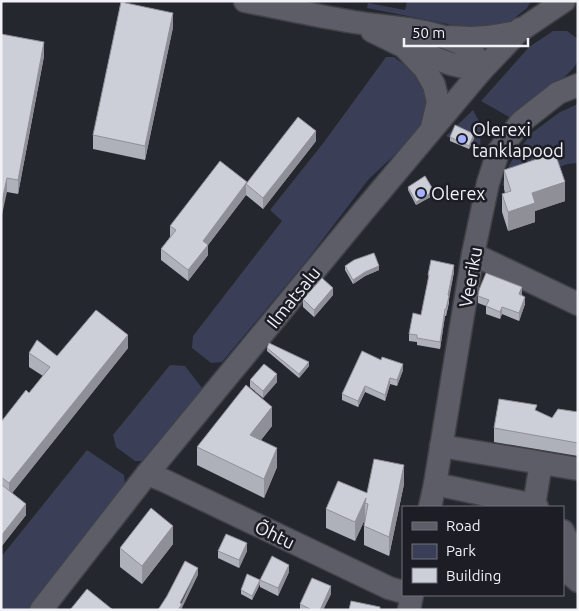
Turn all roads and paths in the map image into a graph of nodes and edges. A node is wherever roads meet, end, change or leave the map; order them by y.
1 (245, 1) edge
2 (541, 1) edge
3 (564, 1) edge
4 (355, 22) junction
5 (518, 32) junction
6 (443, 36) junction
7 (405, 47) junction
8 (481, 71) junction
9 (578, 85) edge
10 (432, 129) junction
11 (473, 254) junction
12 (578, 304) edge
13 (441, 446) junction
14 (541, 463) junction
15 (578, 469) edge
16 (147, 474) junction
17 (435, 484) junction
18 (430, 506) edge
19 (536, 506) edge
20 (564, 533) edge
21 (578, 581) edge
22 (402, 592) edge
23 (412, 596) edge
24 (41, 610) edge
25 (409, 610) edge

1 - 4 street
2 - 5 street
3 - 5 street, Ilmatsalu
4 - 6 street
4 - 7 street
5 - 6 street
5 - 8 street, Ilmatsalu
6 - 8 street
7 - 8 street
7 - 10 street
8 - 10 street, Ilmatsalu
9 - 11 street, Veeriku
10 - 16 street, Ilmatsalu
11 - 12 street
11 - 13 street, Veeriku
13 - 14 street
13 - 17 street, Veeriku
14 - 15 street
14 - 19 street
16 - 22 street, Õhtu
16 - 24 street, Ilmatsalu
17 - 18 street, Veeriku
17 - 19 street
20 - 21 street
23 - 25 street

